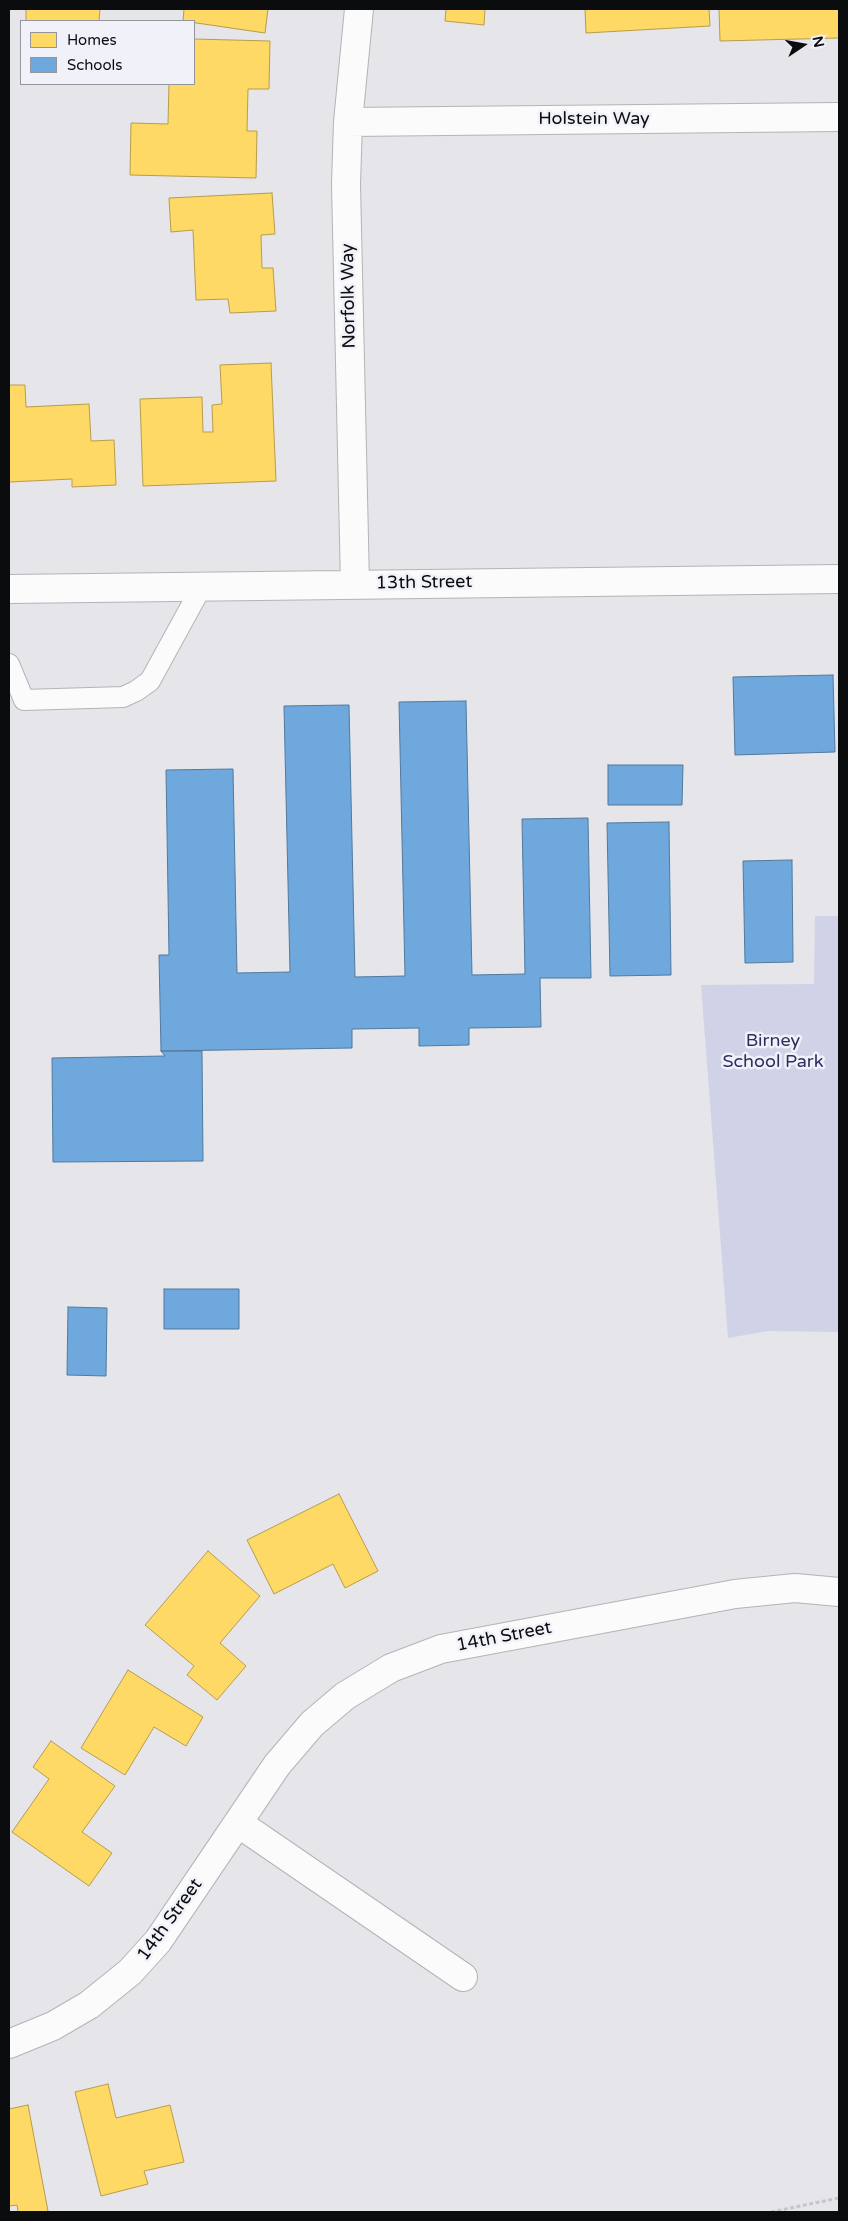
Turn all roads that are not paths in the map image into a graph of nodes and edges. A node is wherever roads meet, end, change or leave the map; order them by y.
1 (358, 9) edge
2 (839, 117) edge
3 (348, 122) junction
4 (839, 578) edge
5 (355, 584) junction
6 (202, 586) junction
7 (9, 589) edge
8 (9, 664) edge
9 (839, 1592) edge
10 (238, 1823) junction
11 (463, 1977) dead end
12 (9, 2044) edge

1 - 3 street, Norfolk Way
2 - 3 street, Holstein Way
3 - 5 street, Norfolk Way
4 - 5 street, 13th Street
5 - 6 street, 13th Street
6 - 7 street, 13th Street
6 - 8 lane
9 - 10 street, 14th Street
10 - 11 street
10 - 12 street, 14th Street

